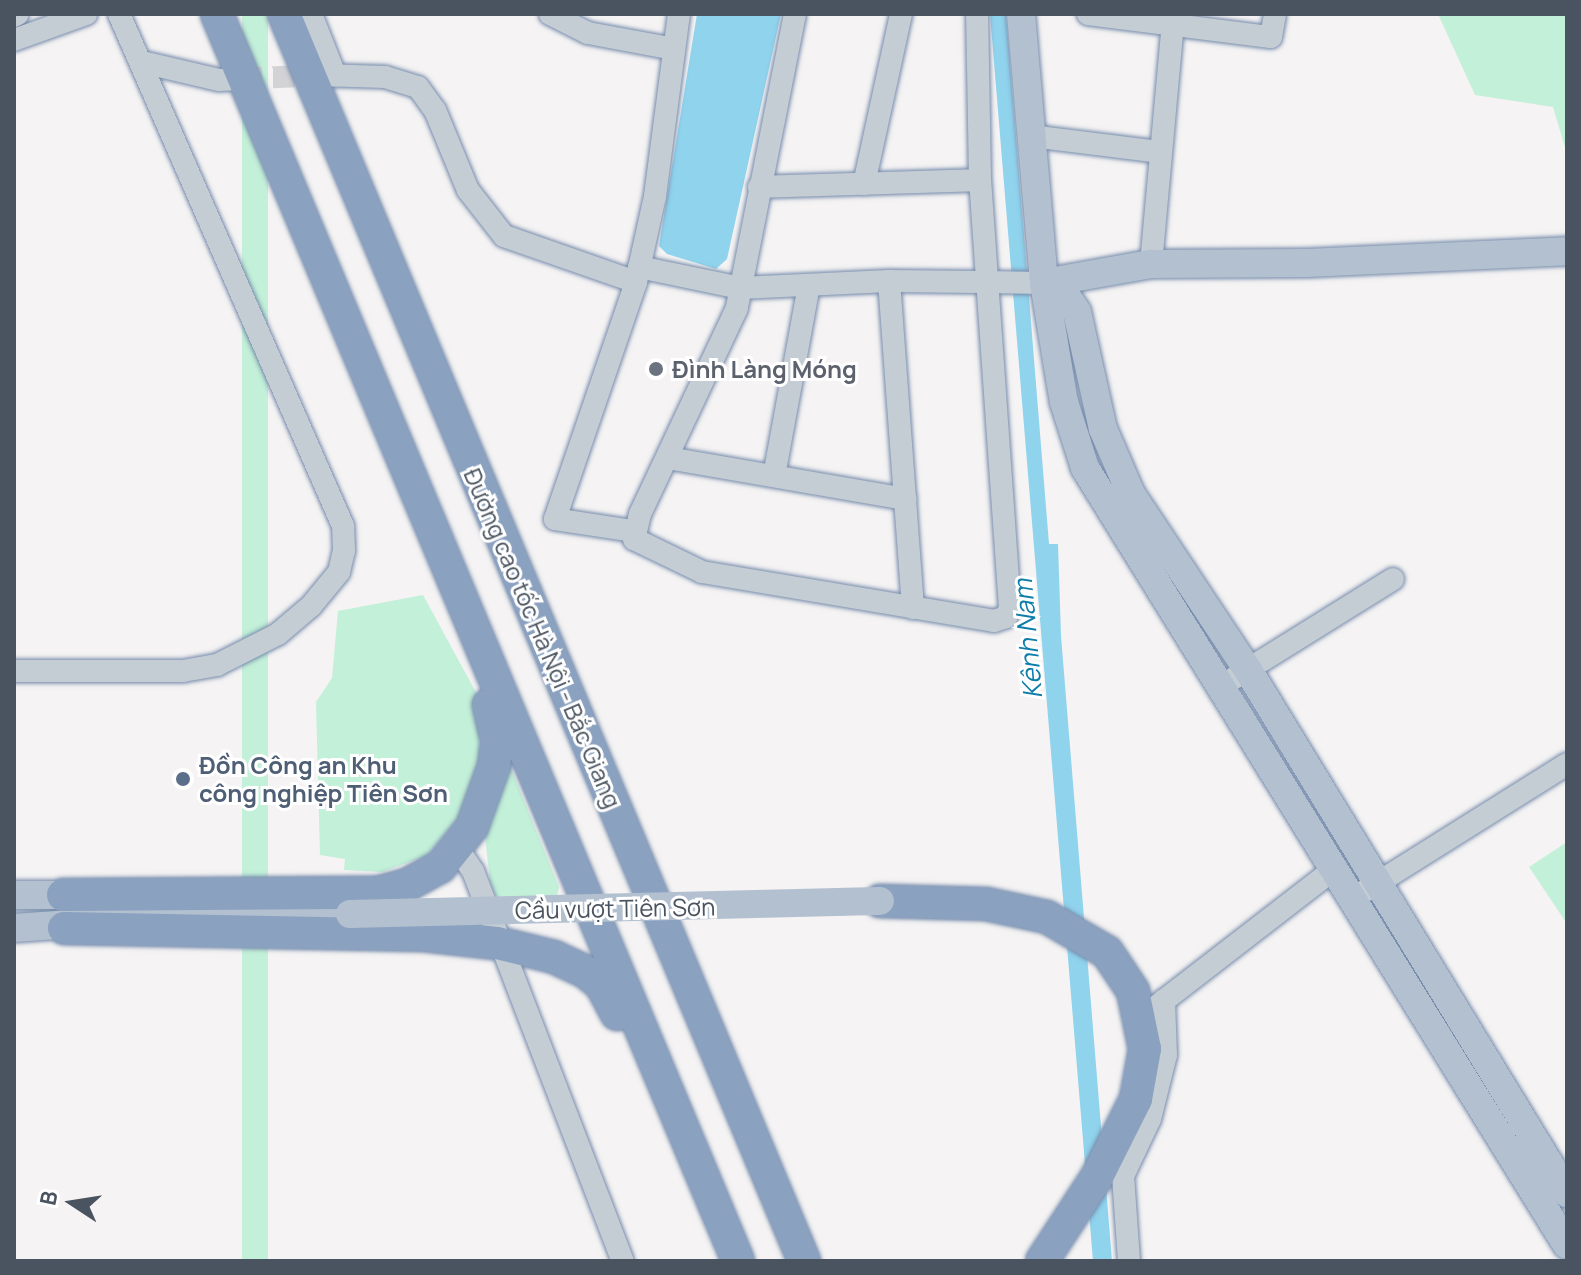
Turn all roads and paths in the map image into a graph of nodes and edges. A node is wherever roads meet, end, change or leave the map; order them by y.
1 (86, 14) edge
2 (119, 14) edge
3 (217, 14) edge
4 (284, 14) edge
5 (311, 14) edge
6 (550, 14) edge
7 (679, 14) edge
8 (795, 14) edge
9 (901, 14) edge
10 (977, 14) edge
11 (1021, 14) edge
12 (1088, 14) edge
13 (1275, 14) edge
14 (1173, 24) junction
15 (14, 40) edge
16 (674, 49) junction
17 (142, 62) junction
18 (240, 79) tunnel mouth
19 (1031, 136) junction
20 (1160, 152) junction
21 (980, 180) junction
22 (864, 184) junction
23 (759, 187) junction
24 (1567, 251) edge
25 (1151, 264) junction
26 (638, 275) junction
27 (889, 281) junction
28 (1044, 283) junction
29 (996, 284) junction
30 (809, 285) junction
31 (740, 288) junction
32 (335, 299) junction
33 (668, 458) junction
34 (774, 476) junction
35 (905, 499) junction
36 (633, 531) junction
37 (1393, 579) dead end
38 (913, 608) junction
39 (1248, 670) junction
40 (14, 671) edge
41 (1218, 688) junction
42 (1567, 764) edge
43 (458, 849) junction
44 (636, 862) junction
45 (1333, 870) junction
46 (1378, 881) junction
47 (14, 895) edge
48 (63, 895) junction
49 (1352, 899) junction
50 (880, 901) joint
51 (134, 911) junction
52 (14, 928) edge
53 (64, 928) junction
54 (497, 943) junction
55 (1152, 1010) junction
56 (1566, 1189) edge
57 (1538, 1202) junction
58 (1567, 1245) edge
59 (623, 1261) edge
60 (723, 1261) edge
61 (738, 1261) edge
62 (804, 1261) edge
63 (824, 1261) edge
64 (1042, 1261) edge
65 (1129, 1261) edge

1 - 15 street
2 - 17 street
3 - 32 highway
4 - 44 highway, Đường cao tốc Hà Nội - Bắc Giang
5 - 26 street
6 - 16 street
7 - 16 street
8 - 23 street
9 - 22 street
10 - 21 street
11 - 19 main road
12 - 14 street
13 - 14 street
14 - 20 street
16 - 26 street
17 - 18 street
17 - 40 street
19 - 20 street
19 - 28 main road
20 - 25 street
21 - 22 street
21 - 29 street
22 - 23 street
23 - 31 street
24 - 25 main road
25 - 28 main road
26 - 31 street
26 - 36 street
27 - 29 street
27 - 30 street
27 - 35 street
28 - 29 street
28 - 39 main road
28 - 41 main road
29 - 38 street
30 - 31 street
30 - 34 street
31 - 33 street
32 - 43 highway
32 - 61 highway
33 - 34 street
33 - 36 street
34 - 35 street
35 - 38 street
36 - 38 street
37 - 39 street
39 - 41 street
39 - 46 main road
41 - 45 main road
42 - 46 street
43 - 48 highway
43 - 54 street
44 - 62 highway, Đường cao tốc Hà Nội - Bắc Giang
44 - 63 highway
45 - 49 main road
45 - 55 street
46 - 49 street
46 - 56 main road
47 - 48 main road
48 - 51 main road
49 - 57 main road
50 - 51 main road, Cầu vượt Tiên Sơn, bridge
50 - 55 highway
51 - 53 main road
52 - 53 main road
53 - 54 highway
54 - 59 street
54 - 60 highway
55 - 64 highway
55 - 65 street
56 - 57 street
57 - 58 main road

